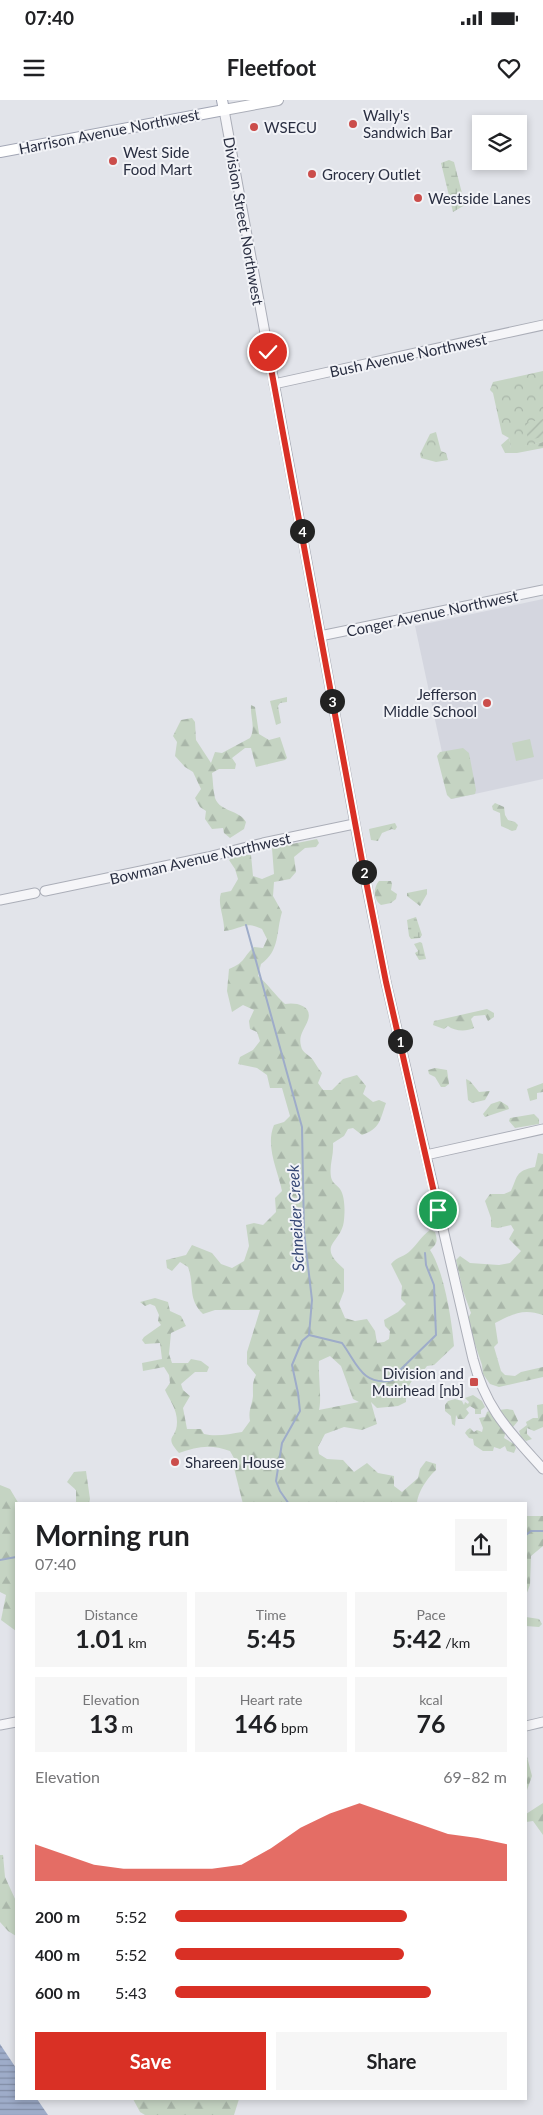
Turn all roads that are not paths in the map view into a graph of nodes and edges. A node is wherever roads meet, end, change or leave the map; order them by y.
1 (278, 100) edge
2 (223, 105) edge
3 (0, 152) edge
4 (543, 325) edge
5 (274, 384) junction
6 (543, 590) edge
7 (320, 636) junction
8 (354, 824) junction
9 (0, 900) edge
10 (543, 1129) edge
11 (426, 1154) junction
12 (543, 1469) edge
13 (15, 1722) edge
14 (543, 1722) edge
15 (0, 1725) edge
16 (527, 1726) edge

1 - 2 main road, Harrison Avenue Northwest
2 - 3 main road, Harrison Avenue Northwest
2 - 5 street, Division Street Northwest
4 - 5 street, Bush Avenue Northwest
5 - 7 street, Division Street Northwest
6 - 7 street, Conger Avenue Northwest
7 - 8 street, Division Street Northwest
8 - 9 street, Bowman Avenue Northwest
8 - 11 street, Division Street Northwest
10 - 11 street
11 - 12 street, Division Street Northwest
13 - 15 street
14 - 16 street

